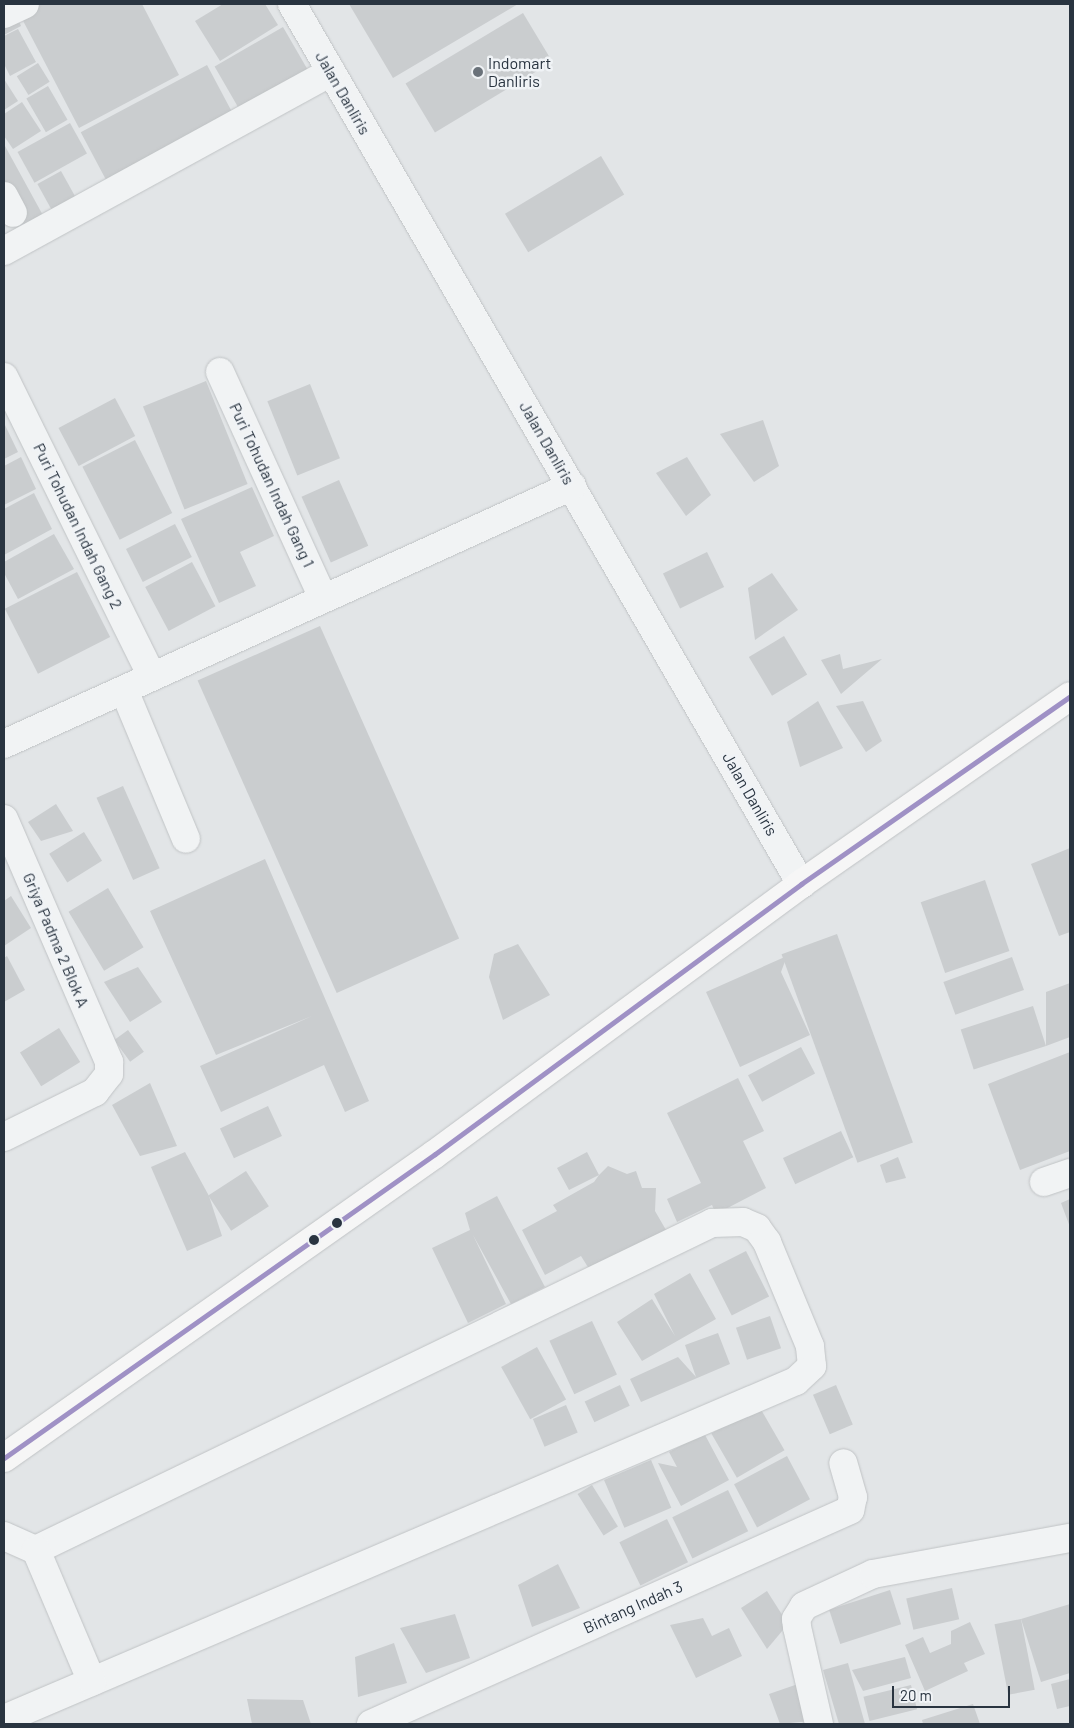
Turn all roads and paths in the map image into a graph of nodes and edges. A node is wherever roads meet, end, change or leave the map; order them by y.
1 (25, 4) edge
2 (292, 4) edge
3 (4, 14) edge
4 (331, 72) junction
5 (4, 250) edge
6 (220, 372) dead end
7 (4, 377) edge
8 (572, 486) junction
9 (324, 598) junction
10 (152, 676) junction
11 (124, 690) junction
12 (1070, 696) edge
13 (4, 744) edge
14 (4, 819) edge
15 (186, 839) dead end
16 (801, 884) junction
17 (4, 1137) edge
18 (1070, 1173) edge
19 (1044, 1182) dead end
20 (4, 1458) edge
21 (842, 1463) dead end
22 (4, 1536) edge
23 (1070, 1538) edge
24 (36, 1550) junction
25 (92, 1682) junction
26 (9, 1715) edge
27 (371, 1724) edge
28 (819, 1724) edge

1 - 3 street
2 - 4 street, Jalan Danliris
4 - 5 street
4 - 8 street, Jalan Danliris
6 - 9 street, Puri Tohudan Indah Gang 1
7 - 10 street, Puri Tohudan Indah Gang 2
8 - 9 street
8 - 16 street, Jalan Danliris
9 - 10 street
10 - 11 street
11 - 13 street
11 - 15 street
12 - 16 main road
14 - 17 street, Griya Padma 2 Blok A
16 - 20 main road
18 - 19 street
21 - 27 street, Bintang Indah 3
22 - 24 street
23 - 28 street
24 - 25 street
24 - 25 street
25 - 26 street

